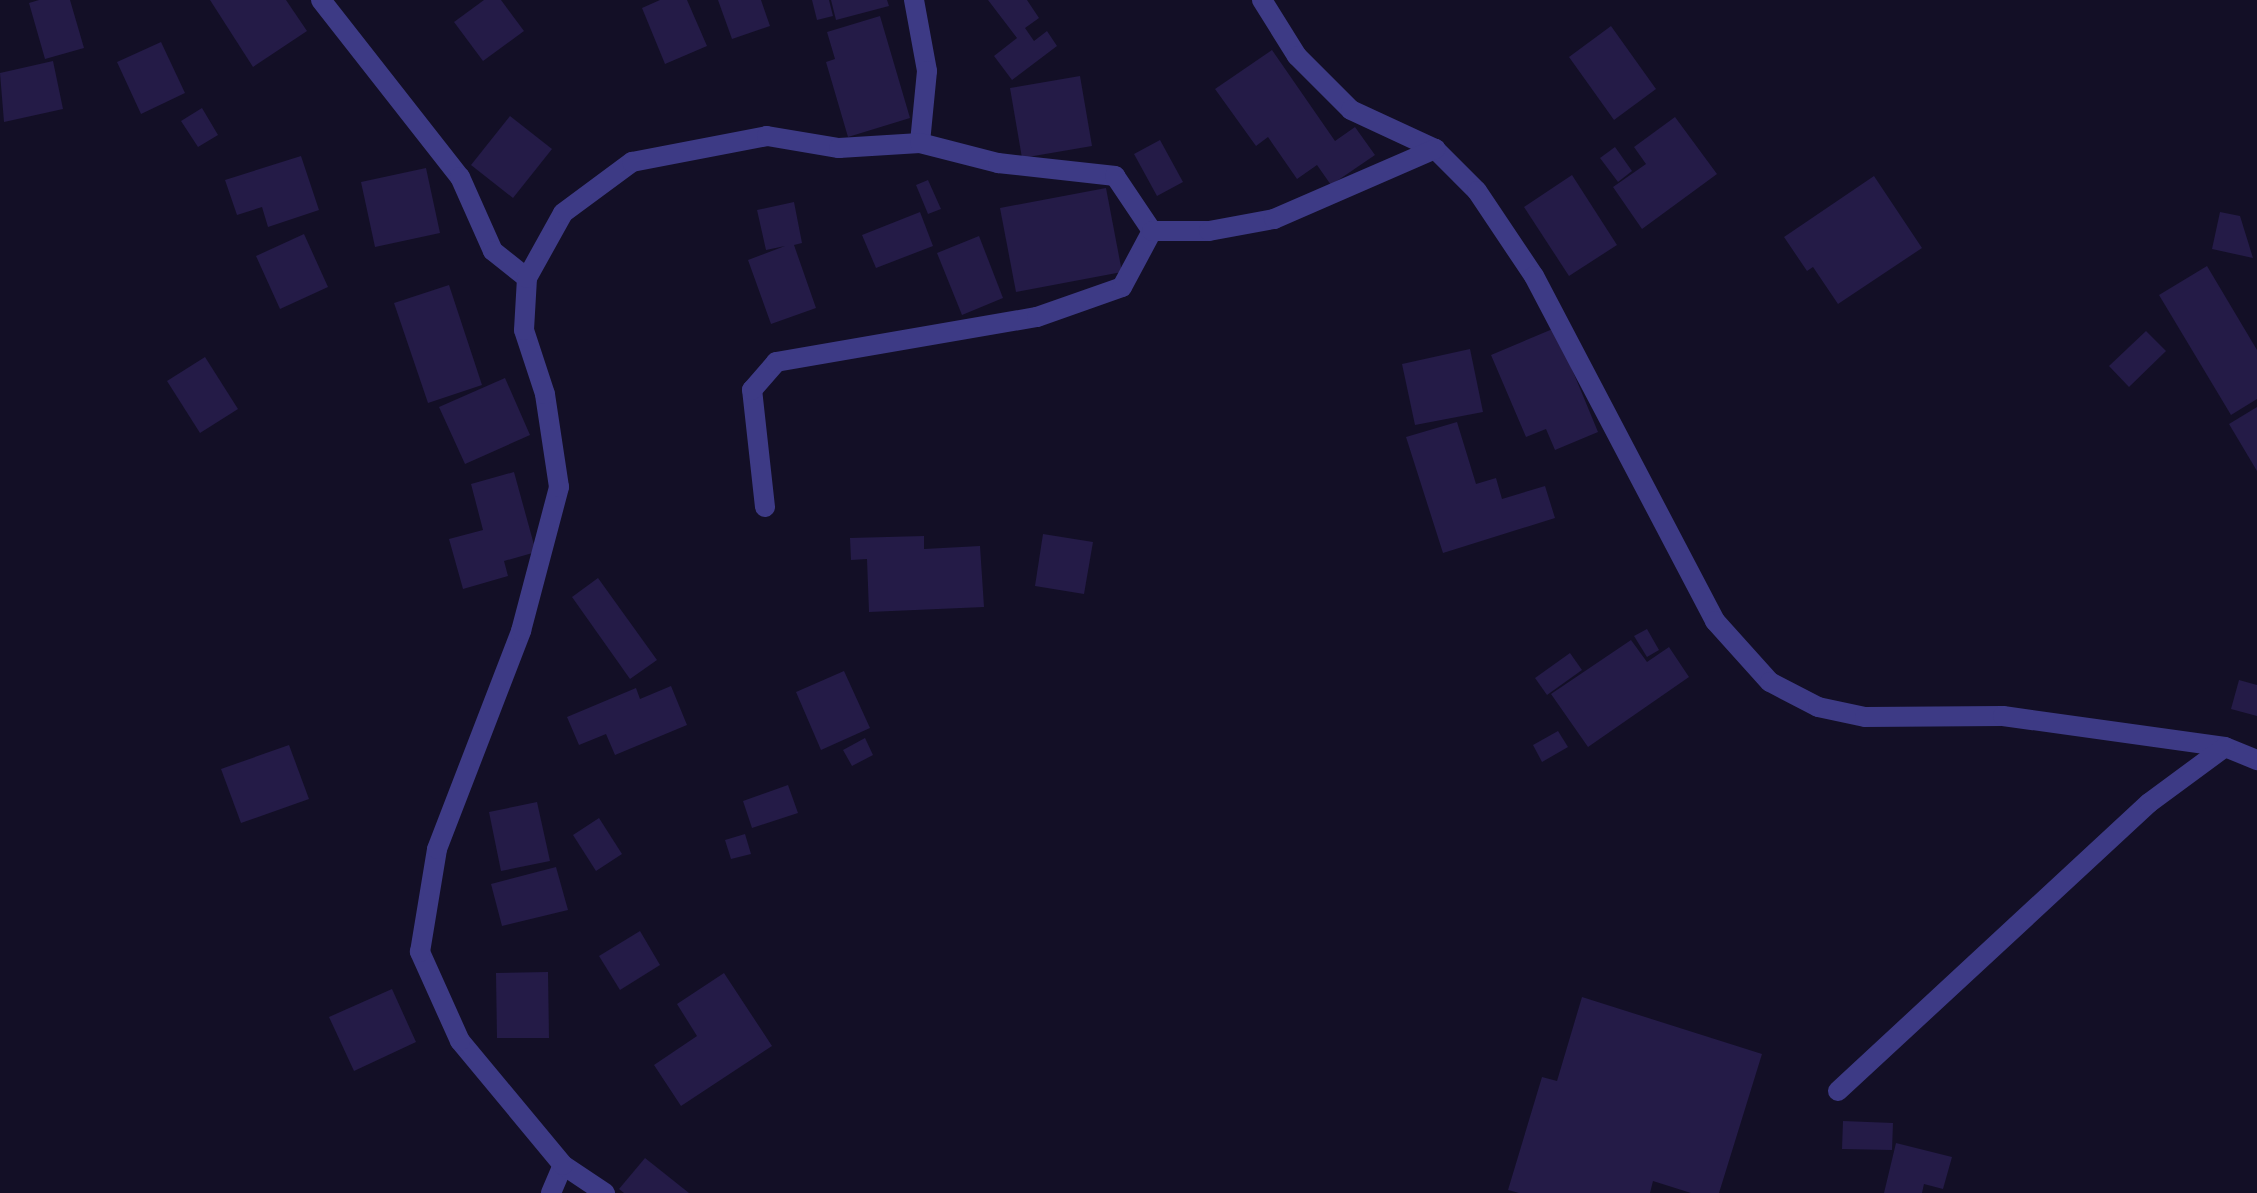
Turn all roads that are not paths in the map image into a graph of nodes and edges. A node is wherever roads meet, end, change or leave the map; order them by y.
1 (321, 0) edge
2 (914, 0) edge
3 (1262, 0) edge
4 (920, 143) junction
5 (1435, 149) junction
6 (1152, 231) junction
7 (527, 278) junction
8 (765, 507) dead end
9 (2225, 747) junction
10 (2257, 760) edge
11 (1838, 1091) dead end
12 (563, 1165) junction
13 (551, 1193) edge
14 (605, 1193) edge

1 - 7 street
2 - 4 street
3 - 5 street
4 - 6 street
4 - 7 street
5 - 6 street
5 - 9 street
6 - 8 street
7 - 12 street
9 - 10 street
9 - 11 street
12 - 13 street
12 - 14 street

